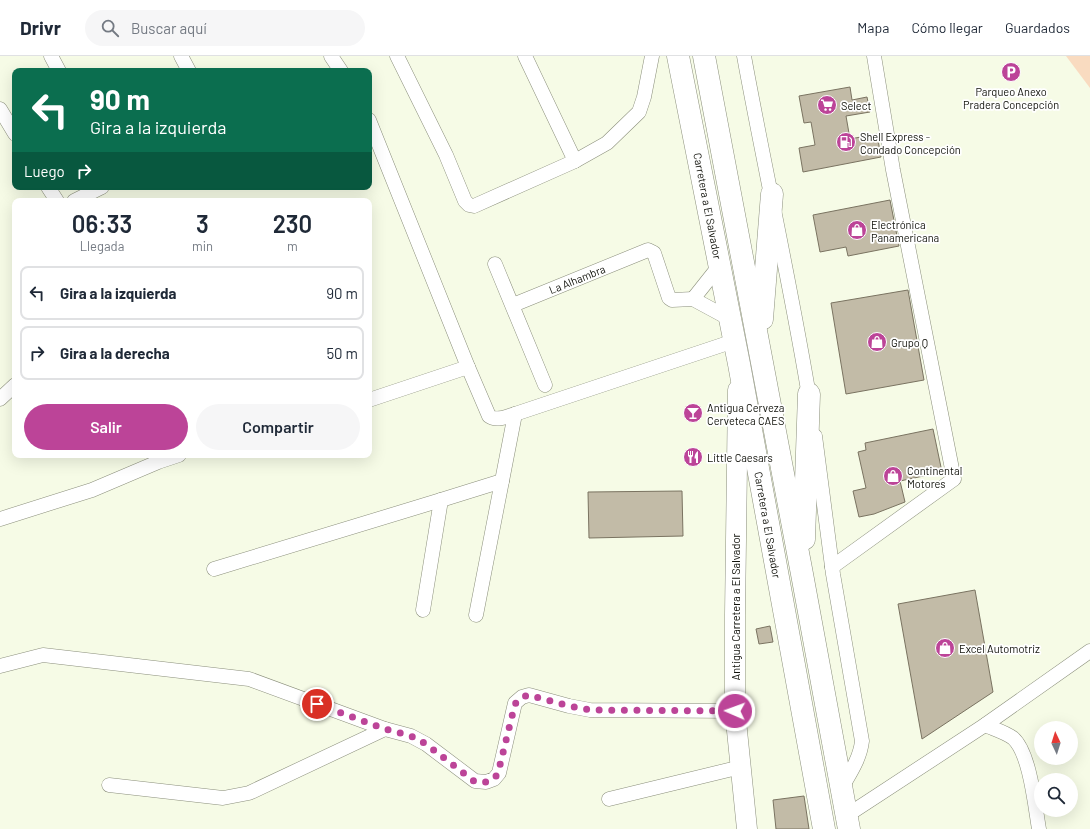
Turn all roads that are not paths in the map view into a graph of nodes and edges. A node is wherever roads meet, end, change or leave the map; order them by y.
1 (52, 56) edge
2 (181, 56) edge
3 (331, 56) edge
4 (397, 56) edge
5 (525, 56) edge
6 (652, 56) edge
7 (678, 56) edge
8 (704, 56) edge
9 (744, 56) edge
10 (874, 56) edge
11 (58, 68) edge
12 (187, 68) edge
13 (339, 68) edge
14 (0, 109) edge
15 (372, 127) edge
16 (12, 129) edge
17 (575, 161) junction
18 (96, 190) edge
19 (772, 194) junction
20 (80, 198) edge
21 (495, 264) dead end
22 (720, 265) junction
23 (693, 299) junction
24 (513, 305) junction
25 (730, 319) junction
26 (734, 341) junction
27 (759, 346) junction
28 (739, 364) junction
29 (468, 367) junction
30 (545, 385) dead end
31 (12, 388) edge
32 (809, 394) junction
33 (0, 399) edge
34 (372, 399) edge
35 (515, 414) junction
36 (170, 458) edge
37 (759, 478) junction
38 (736, 480) junction
39 (502, 481) junction
40 (441, 500) junction
41 (0, 520) edge
42 (832, 567) junction
43 (214, 569) dead end
44 (802, 574) junction
45 (423, 610) dead end
46 (476, 615) dead end
47 (1090, 651) edge
48 (0, 666) edge
49 (735, 711) junction
50 (985, 725) junction
51 (385, 729) junction
52 (741, 767) junction
53 (108, 785) dead end
54 (841, 789) junction
55 (609, 799) dead end
56 (848, 822) edge
57 (824, 828) edge
58 (747, 829) edge
59 (1039, 829) edge

1 - 11 street
2 - 12 street
3 - 13 street
4 - 17 street
5 - 17 street
6 - 17 street
7 - 22 highway, Carretera a El Salvador
8 - 27 highway
9 - 19 street
10 - 42 street
14 - 16 street
15 - 29 street
18 - 20 street
19 - 27 highway
19 - 32 street
21 - 24 street
22 - 23 street
22 - 25 highway, Carretera a El Salvador
23 - 24 street, La Alhambra
23 - 25 street
24 - 30 street
25 - 26 highway, Carretera a El Salvador
26 - 28 highway, Carretera a El Salvador
26 - 35 street
27 - 44 highway
28 - 37 highway, Carretera a El Salvador
28 - 38 street, Antigua Carretera a El Salvador
29 - 34 street
29 - 35 street
31 - 33 street
32 - 42 street
32 - 44 highway
35 - 39 street
36 - 41 street
37 - 38 street
37 - 57 highway, Carretera a El Salvador
38 - 49 street, Antigua Carretera a El Salvador
39 - 40 street
39 - 46 street
40 - 43 street
40 - 45 street
42 - 54 street
44 - 54 highway
47 - 50 street
48 - 51 street
49 - 51 street
49 - 52 street, Antigua Carretera a El Salvador
50 - 56 street
50 - 59 street
51 - 53 street
52 - 55 street
52 - 58 street, Antigua Carretera a El Salvador
54 - 56 highway
56 - 57 highway

